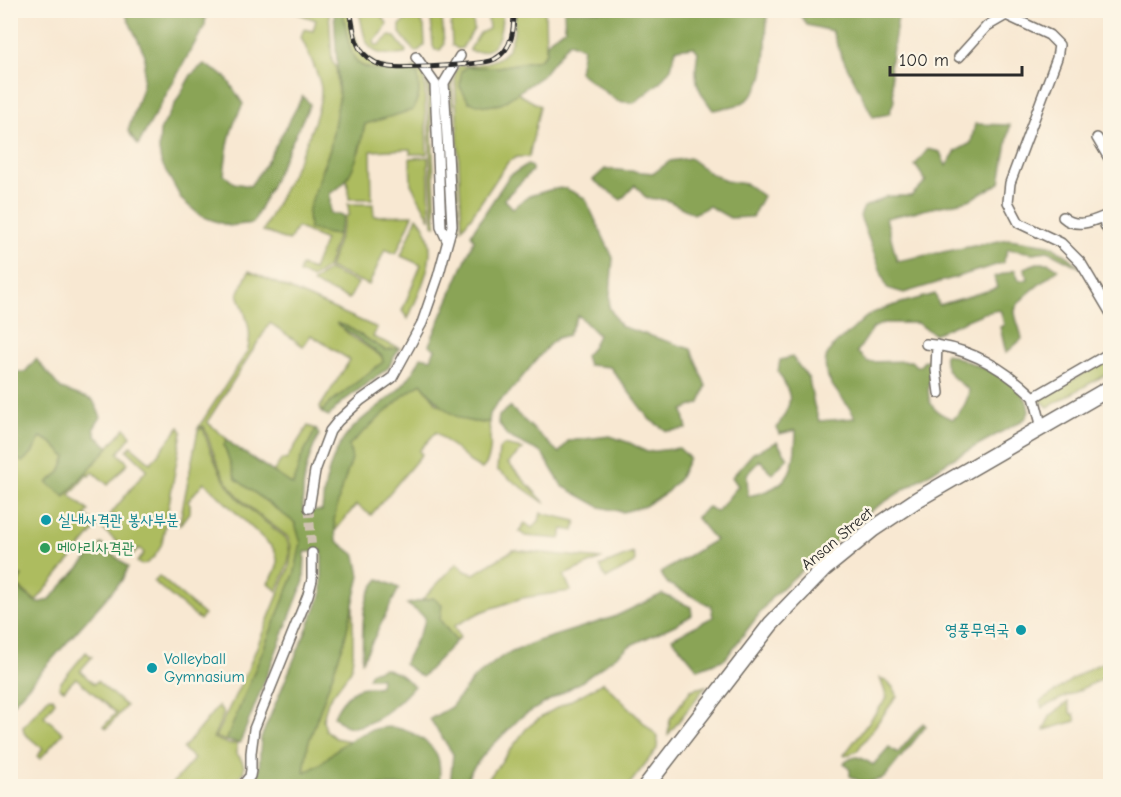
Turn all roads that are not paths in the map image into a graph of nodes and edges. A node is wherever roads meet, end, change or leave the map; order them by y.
1 (460, 56) dead end
2 (416, 57) dead end
3 (959, 57) dead end
4 (439, 84) junction
5 (1097, 138) dead end
6 (1110, 160) edge
7 (1107, 215) edge
8 (1063, 217) dead end
9 (1110, 234) edge
10 (1110, 312) edge
11 (926, 344) dead end
12 (936, 345) junction
13 (1110, 353) edge
14 (1110, 388) edge
15 (939, 393) dead end
16 (1034, 397) junction
17 (1042, 428) junction
18 (309, 508) tunnel mouth
19 (312, 553) tunnel mouth
20 (242, 786) edge
21 (646, 786) edge

1 - 4 street
2 - 4 street
3 - 10 street
4 - 18 street
5 - 6 street
7 - 8 street
7 - 9 street
11 - 12 street
12 - 15 street
12 - 16 street
13 - 16 street
14 - 17 main road, Ansan Street
16 - 17 street
17 - 21 main road, Ansan Street
19 - 20 street

